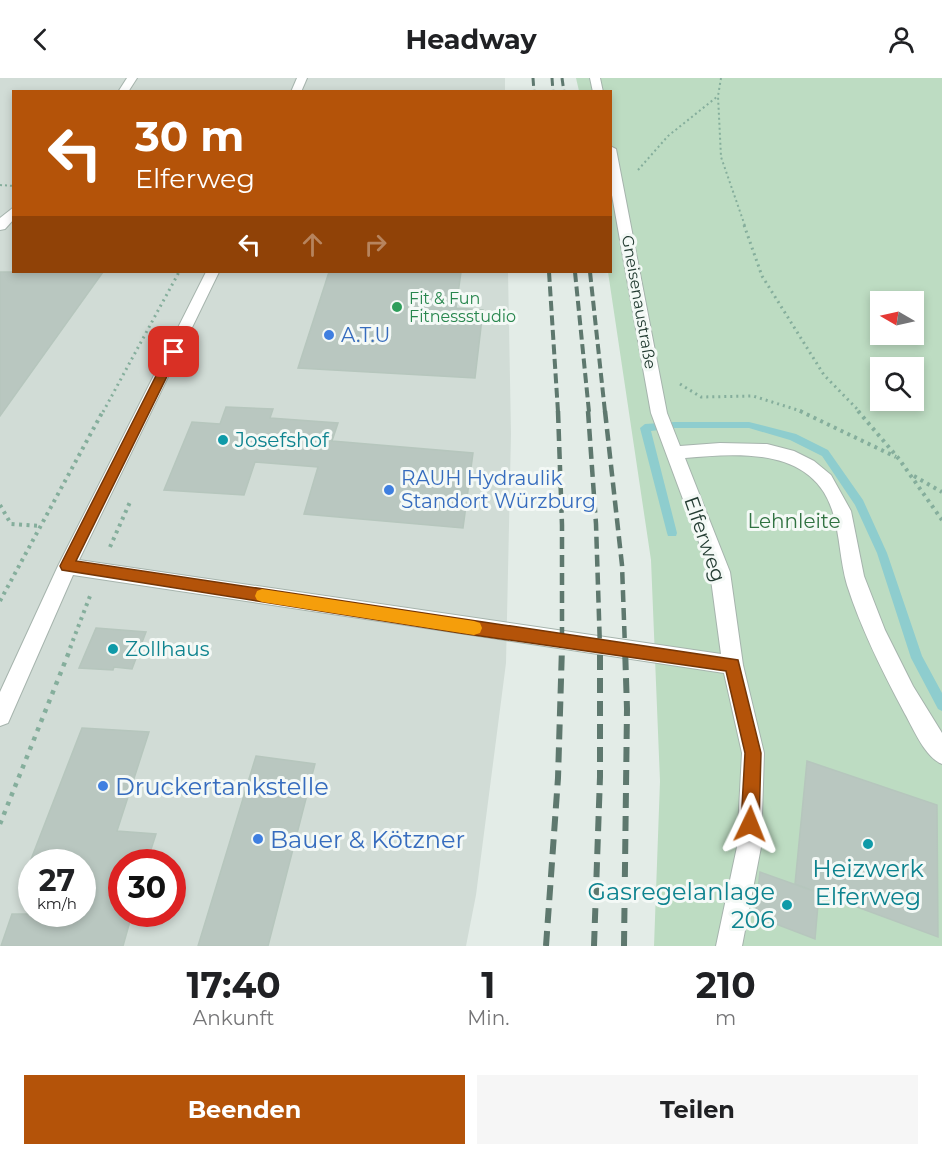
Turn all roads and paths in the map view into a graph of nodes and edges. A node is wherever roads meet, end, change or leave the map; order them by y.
1 (721, 78) edge
2 (718, 96) junction
3 (612, 157) edge
4 (620, 191) junction
5 (12, 213) edge
6 (0, 225) edge
7 (178, 273) edge
8 (212, 273) edge
9 (648, 358) junction
10 (675, 453) junction
11 (899, 459) junction
12 (911, 474) junction
13 (942, 492) edge
14 (0, 505) edge
15 (942, 520) edge
16 (41, 526) junction
17 (67, 566) junction
18 (0, 601) edge
19 (732, 665) junction
20 (0, 716) edge
21 (942, 753) edge
22 (729, 946) edge

1 - 2 path
2 - 4 path
2 - 11 path
3 - 4 street, Gneisenaustraße
4 - 9 street, Gneisenaustraße
5 - 6 street
7 - 16 path
8 - 17 street
9 - 10 street, Gneisenaustraße
9 - 11 path
10 - 19 street, Elferweg
10 - 21 street
11 - 12 path
12 - 13 path
12 - 15 path
14 - 16 path
16 - 18 path
17 - 19 street
17 - 20 street
19 - 22 street

